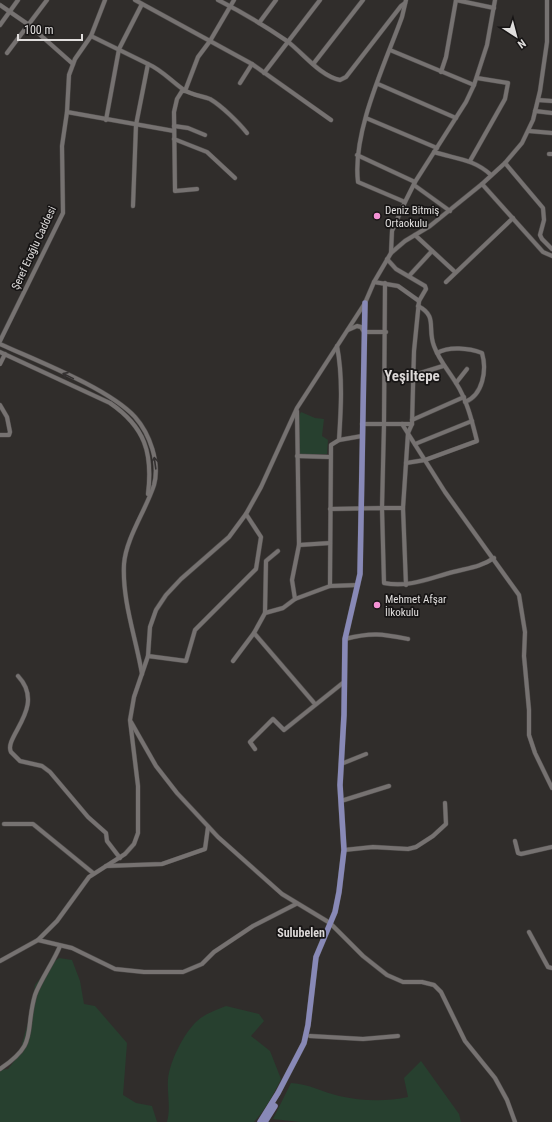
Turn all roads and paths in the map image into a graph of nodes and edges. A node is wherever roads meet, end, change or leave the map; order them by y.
1 (18, 0) edge
2 (47, 0) edge
3 (105, 0) edge
4 (135, 0) edge
5 (218, 0) edge
6 (234, 0) edge
7 (276, 0) edge
8 (320, 0) edge
9 (363, 0) edge
10 (456, 0) edge
11 (495, 0) edge
12 (406, 1) edge
13 (547, 2) edge
14 (142, 4) junction
15 (552, 4) edge
16 (0, 5) edge
17 (230, 6) junction
18 (494, 8) junction
19 (9, 11) junction
20 (552, 20) edge
21 (547, 21) junction
22 (259, 23) junction
23 (0, 25) edge
24 (28, 25) junction
25 (91, 36) junction
26 (210, 41) junction
27 (288, 42) junction
28 (119, 49) junction
29 (390, 50) junction
30 (7, 53) dead end
31 (314, 63) junction
32 (73, 64) junction
33 (148, 64) junction
34 (252, 64) junction
35 (441, 72) junction
36 (264, 73) junction
37 (477, 78) junction
38 (240, 82) dead end
39 (378, 84) junction
40 (474, 85) junction
41 (186, 91) junction
42 (538, 100) junction
43 (552, 101) edge
44 (535, 111) junction
45 (67, 112) junction
46 (552, 113) edge
47 (366, 118) junction
48 (456, 118) junction
49 (106, 120) junction
50 (331, 120) dead end
51 (136, 125) junction
52 (174, 128) junction
53 (529, 131) junction
54 (552, 132) edge
55 (247, 133) dead end
56 (205, 135) dead end
57 (174, 139) junction
58 (435, 150) junction
59 (357, 155) junction
60 (470, 161) junction
61 (505, 163) junction
62 (492, 175) junction
63 (235, 178) dead end
64 (414, 183) junction
65 (482, 184) junction
66 (197, 189) dead end
67 (405, 202) junction
68 (133, 206) dead end
69 (450, 211) junction
70 (513, 218) junction
71 (415, 234) junction
72 (552, 249) edge
73 (432, 250) junction
74 (391, 253) junction
75 (552, 256) edge
76 (387, 259) junction
77 (454, 272) junction
78 (409, 276) junction
79 (374, 282) junction
80 (446, 282) dead end
81 (385, 283) junction
82 (365, 303) junction
83 (419, 303) junction
84 (347, 330) junction
85 (364, 332) junction
86 (386, 332) junction
87 (0, 341) edge
88 (0, 344) edge
89 (337, 346) junction
90 (0, 352) edge
91 (437, 353) junction
92 (5, 354) junction
93 (0, 364) edge
94 (443, 366) junction
95 (467, 369) dead end
96 (414, 375) junction
97 (456, 383) junction
98 (464, 397) junction
99 (465, 402) junction
100 (0, 405) edge
101 (297, 408) junction
102 (472, 421) junction
103 (412, 422) junction
104 (362, 424) junction
105 (384, 424) junction
106 (402, 424) junction
107 (408, 433) junction
108 (0, 435) edge
109 (362, 436) junction
110 (339, 440) junction
111 (415, 444) junction
112 (297, 456) junction
113 (330, 457) junction
114 (425, 460) junction
115 (406, 463) junction
116 (147, 500) junction
117 (382, 508) junction
118 (403, 508) junction
119 (361, 509) junction
120 (330, 510) junction
121 (246, 514) junction
122 (330, 543) junction
123 (299, 545) junction
124 (278, 551) dead end
125 (494, 558) junction
126 (406, 584) junction
127 (358, 585) junction
128 (330, 586) junction
129 (295, 599) junction
130 (265, 613) junction
131 (254, 633) junction
132 (345, 639) junction
133 (408, 639) dead end
134 (148, 656) junction
135 (233, 661) dead end
136 (142, 675) junction
137 (18, 676) dead end
138 (344, 682) junction
139 (315, 704) junction
140 (130, 720) junction
141 (255, 749) dead end
142 (366, 754) dead end
143 (341, 764) junction
144 (389, 786) dead end
145 (552, 788) edge
146 (341, 801) junction
147 (445, 803) dead end
148 (4, 824) dead end
149 (208, 827) junction
150 (515, 841) dead end
151 (552, 847) edge
152 (343, 853) junction
153 (120, 858) junction
154 (104, 866) junction
155 (93, 873) junction
156 (296, 904) junction
157 (331, 924) junction
158 (529, 932) dead end
159 (38, 940) junction
160 (60, 946) junction
161 (0, 961) edge
162 (552, 968) edge
163 (310, 1036) junction
164 (398, 1036) dead end
165 (0, 1069) edge
166 (288, 1078) junction
167 (260, 1122) edge
168 (265, 1122) edge
169 (515, 1122) edge

1 - 19 street
2 - 24 street
3 - 25 street, Şeref Eroğlu Caddesi
4 - 14 street
5 - 17 street
6 - 17 street
7 - 22 street
8 - 27 street
9 - 31 street
10 - 18 street
10 - 35 street
11 - 18 street
12 - 29 street
12 - 31 street
13 - 15 street
13 - 21 street
14 - 26 street
14 - 28 street
16 - 19 street
17 - 22 street
17 - 26 street
18 - 37 street
19 - 23 street
19 - 24 street
20 - 21 street
21 - 42 street
22 - 27 street
24 - 30 street
24 - 32 street
25 - 28 street
25 - 32 street, Şeref Eroğlu Caddesi
26 - 34 street
26 - 41 street
27 - 31 street
27 - 36 street
28 - 33 street
28 - 49 street
29 - 35 street
29 - 39 street
32 - 45 street, Şeref Eroğlu Caddesi
33 - 41 street
33 - 51 street
34 - 36 street
34 - 38 street
35 - 40 street
36 - 50 street
37 - 40 street
37 - 60 street
39 - 47 street
39 - 48 street
40 - 48 street
41 - 52 street
41 - 55 street
42 - 43 street
42 - 44 street
44 - 46 street
44 - 53 street
45 - 49 street
45 - 87 street, Şeref Eroğlu Caddesi
47 - 58 street
47 - 59 street
48 - 58 street
49 - 51 street
51 - 52 street
51 - 68 street
52 - 56 street
52 - 57 street
53 - 54 street
53 - 61 street
57 - 63 street
57 - 66 street
58 - 60 street
58 - 64 street
59 - 64 street
59 - 67 street
60 - 62 street
61 - 62 street
61 - 72 street
62 - 65 street
64 - 67 street
64 - 69 street
65 - 69 street
65 - 70 street
67 - 74 street
69 - 71 street
70 - 75 street
70 - 77 street
71 - 73 street
71 - 74 street
73 - 77 street
73 - 78 street
74 - 76 street
76 - 78 street
76 - 79 street
77 - 80 street
78 - 83 street
79 - 81 street
79 - 82 street
81 - 83 street
81 - 86 street
82 - 84 street
82 - 85 main road
83 - 91 street
83 - 96 street
84 - 85 street
84 - 89 street
85 - 86 street
85 - 104 main road
86 - 105 street
116 -> 88 street
89 - 101 street
89 - 110 street
90 - 92 street
91 - 94 street
91 - 99 street
92 - 93 street
92 - 116 street
94 - 96 street
94 - 97 street
95 - 97 street
96 - 103 street
97 - 98 street
98 - 99 street
98 - 103 street
99 - 102 street
100 - 108 street
101 - 112 street
101 - 121 street
102 - 111 street
102 - 114 street
103 - 106 street
103 - 107 street
104 - 105 street
104 - 109 main road
105 - 106 street
105 - 117 street
106 - 107 street
107 - 111 street
107 - 115 street
109 - 110 street
109 - 119 main road
110 - 113 street
111 - 114 street
112 - 113 street
112 - 123 street
113 - 120 street
114 - 115 street
114 - 125 street
115 - 118 street
116 - 136 street
117 - 118 street
117 - 119 street
117 - 126 street
118 - 126 street
119 - 120 street
119 - 127 main road
120 - 122 street
121 - 134 street
121 - 134 street
122 - 123 street
122 - 128 street
123 - 129 street
124 - 130 street
125 - 126 street
125 - 145 street
127 - 128 street
127 - 132 main road
128 - 129 street
129 - 130 street
130 - 131 street
131 - 135 street
131 - 139 street
132 - 133 street
132 - 138 main road
134 - 136 street
136 - 140 street
137 - 153 street
138 - 139 street
138 - 143 main road
139 - 141 street
140 - 149 street
140 - 153 street
142 - 143 street
143 - 146 main road
144 - 146 street
146 - 152 main road
147 - 152 street
148 - 155 street
149 - 154 street
149 - 156 street
150 - 151 street
152 - 157 main road
153 - 154 street
154 - 155 street
155 - 159 street
156 - 157 street
156 - 160 street
157 - 163 main road
157 - 166 main road
157 - 169 street
158 - 162 street
159 - 160 street
159 - 161 street
160 - 165 street
163 - 164 street
163 - 166 main road
166 - 167 main road
166 - 168 main road

